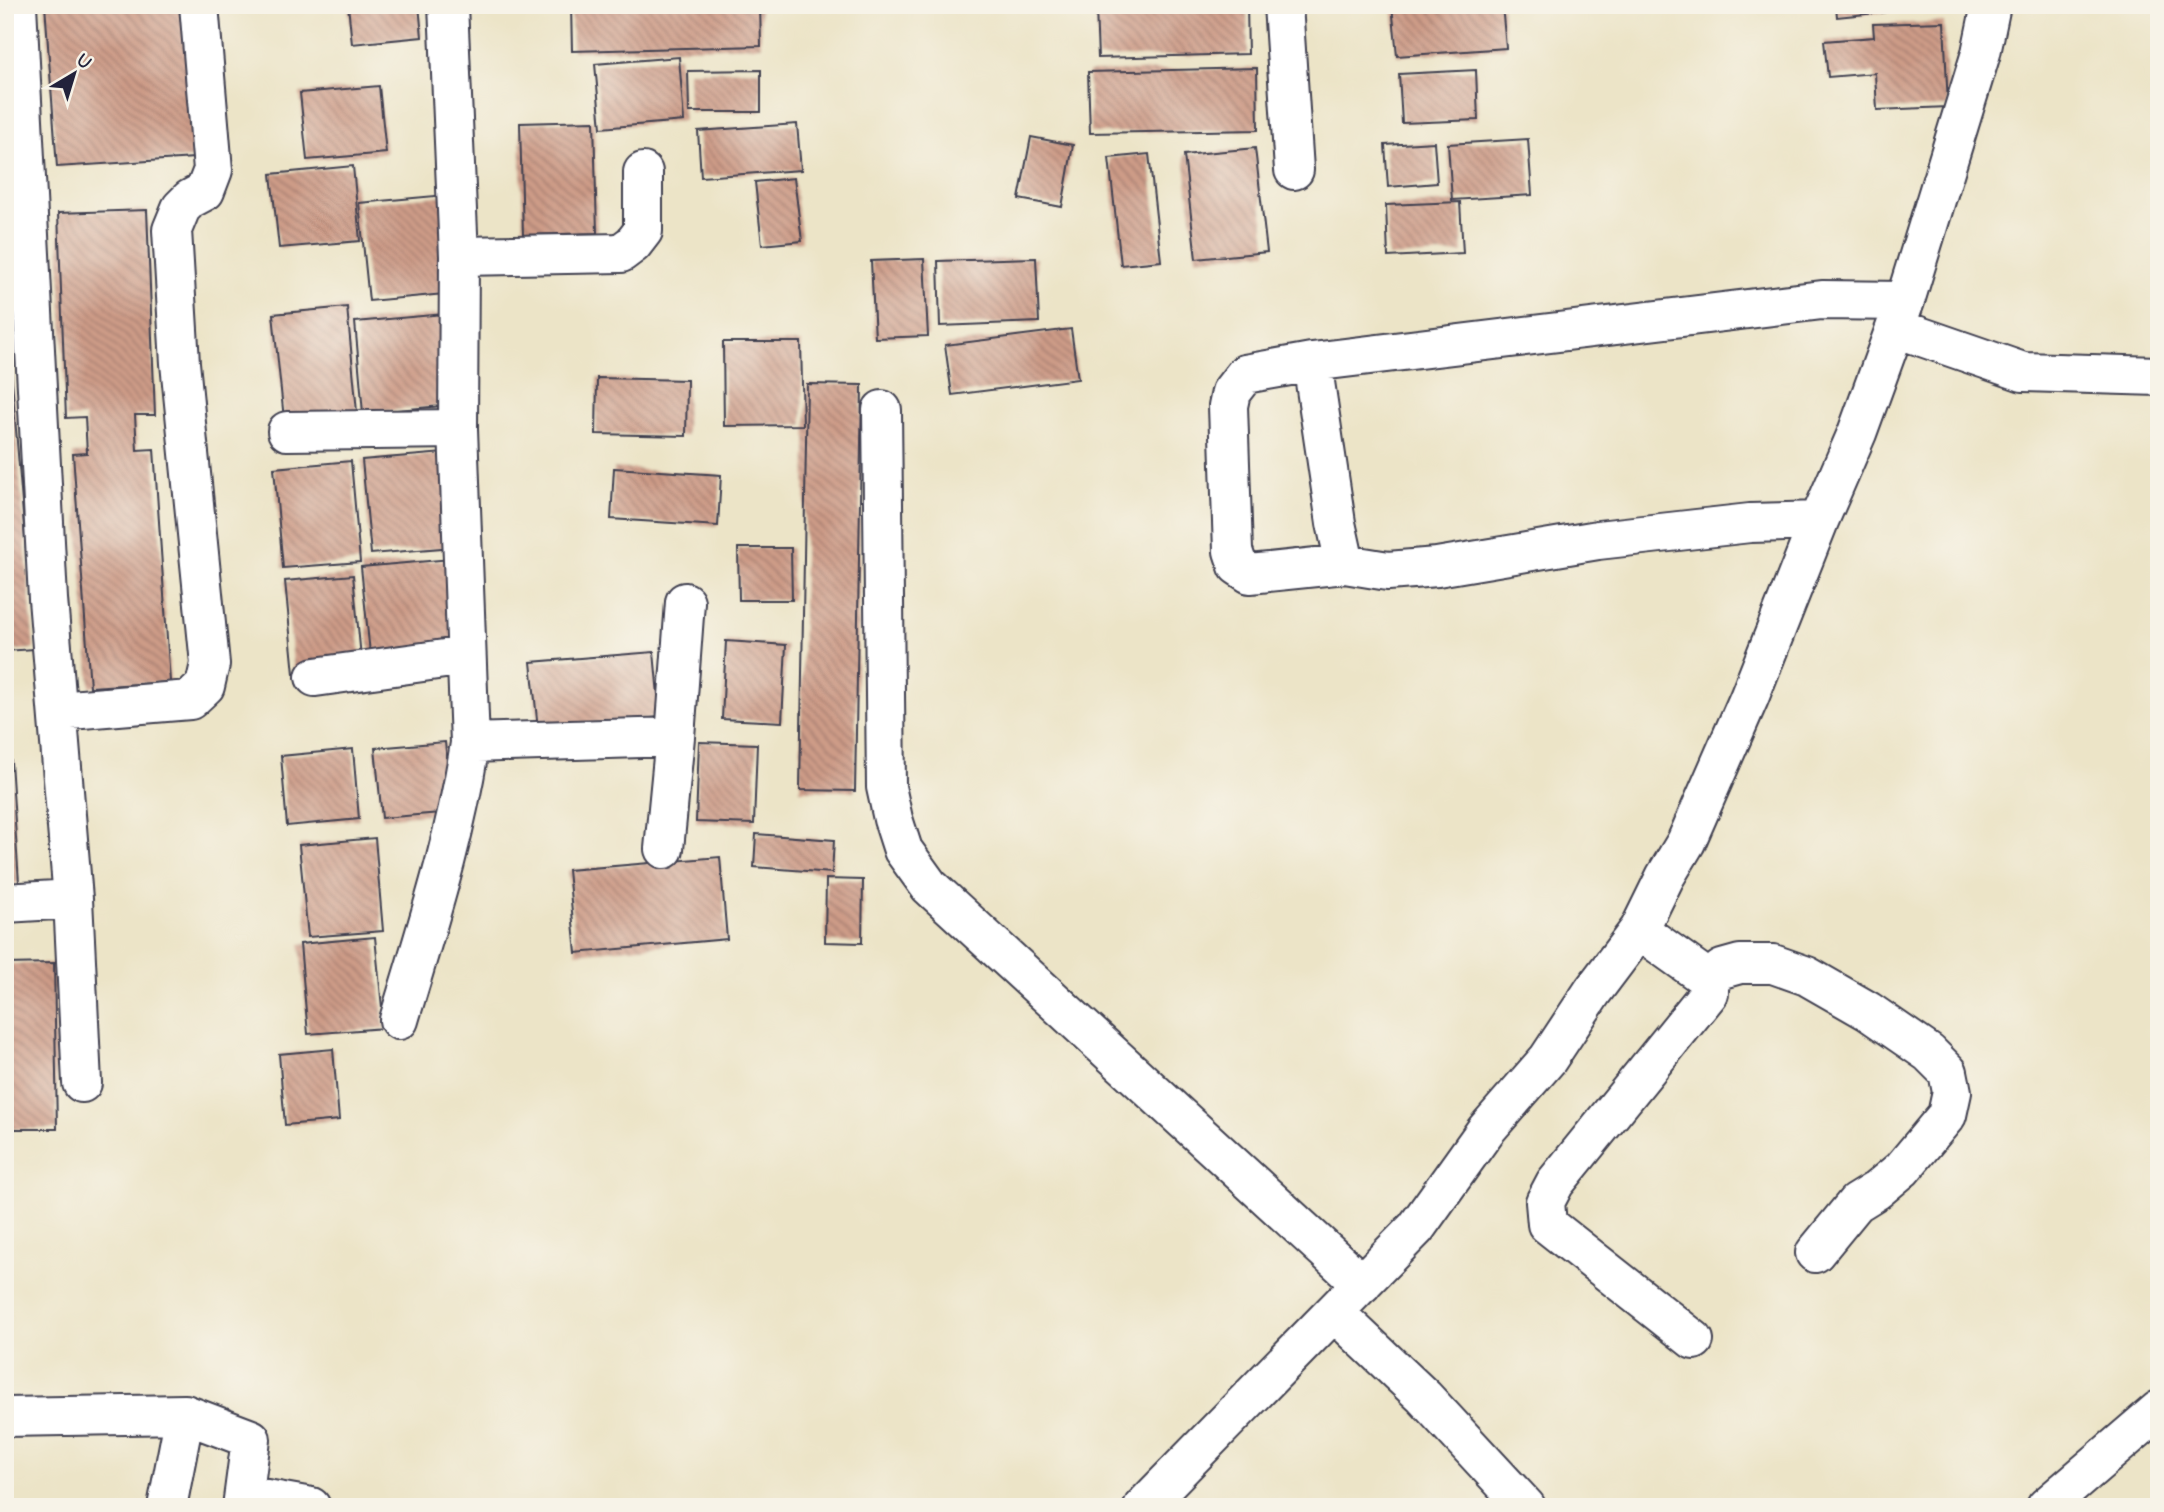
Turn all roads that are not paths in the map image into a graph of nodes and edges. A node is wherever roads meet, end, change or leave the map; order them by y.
1 (17, 5) edge
2 (199, 5) edge
3 (448, 5) edge
4 (1283, 5) edge
5 (1991, 5) edge
6 (1294, 170) dead end
7 (643, 172) dead end
8 (459, 256) junction
9 (1894, 310) junction
10 (1312, 362) junction
11 (2159, 376) edge
12 (882, 410) dead end
13 (458, 429) junction
14 (287, 431) dead end
15 (1807, 522) junction
16 (1345, 564) junction
17 (685, 602) dead end
18 (466, 656) junction
19 (315, 677) dead end
20 (58, 711) junction
21 (675, 737) junction
22 (470, 743) junction
23 (664, 849) dead end
24 (73, 899) junction
25 (5, 903) edge
26 (1639, 930) junction
27 (1709, 980) junction
28 (399, 1020) dead end
29 (82, 1083) dead end
30 (1815, 1253) dead end
31 (1344, 1266) junction
32 (1334, 1312) junction
33 (1694, 1340) dead end
34 (2159, 1410) edge
35 (184, 1414) junction
36 (5, 1417) edge
37 (243, 1501) edge
38 (167, 1507) edge
39 (311, 1507) edge
40 (1143, 1507) edge
41 (1526, 1507) edge
42 (2046, 1507) edge

1 - 20 street
2 - 20 street
3 - 8 street
4 - 6 street
5 - 9 street
7 - 8 street
8 - 13 street
9 - 10 street
9 - 11 street
9 - 15 street
10 - 16 street
10 - 16 street
12 - 31 street
13 - 14 street
13 - 18 street
15 - 16 street
15 - 26 street
17 - 21 street
18 - 19 street
18 - 22 street
20 - 24 street
21 - 22 street
21 - 23 street
22 - 28 street
24 - 25 street
24 - 29 street
26 - 27 street
26 - 31 street
27 - 30 street
27 - 33 street
31 - 32 street
32 - 40 street
32 - 41 street
34 - 42 street
35 - 36 street
35 - 37 street
35 - 38 street
37 - 39 street

